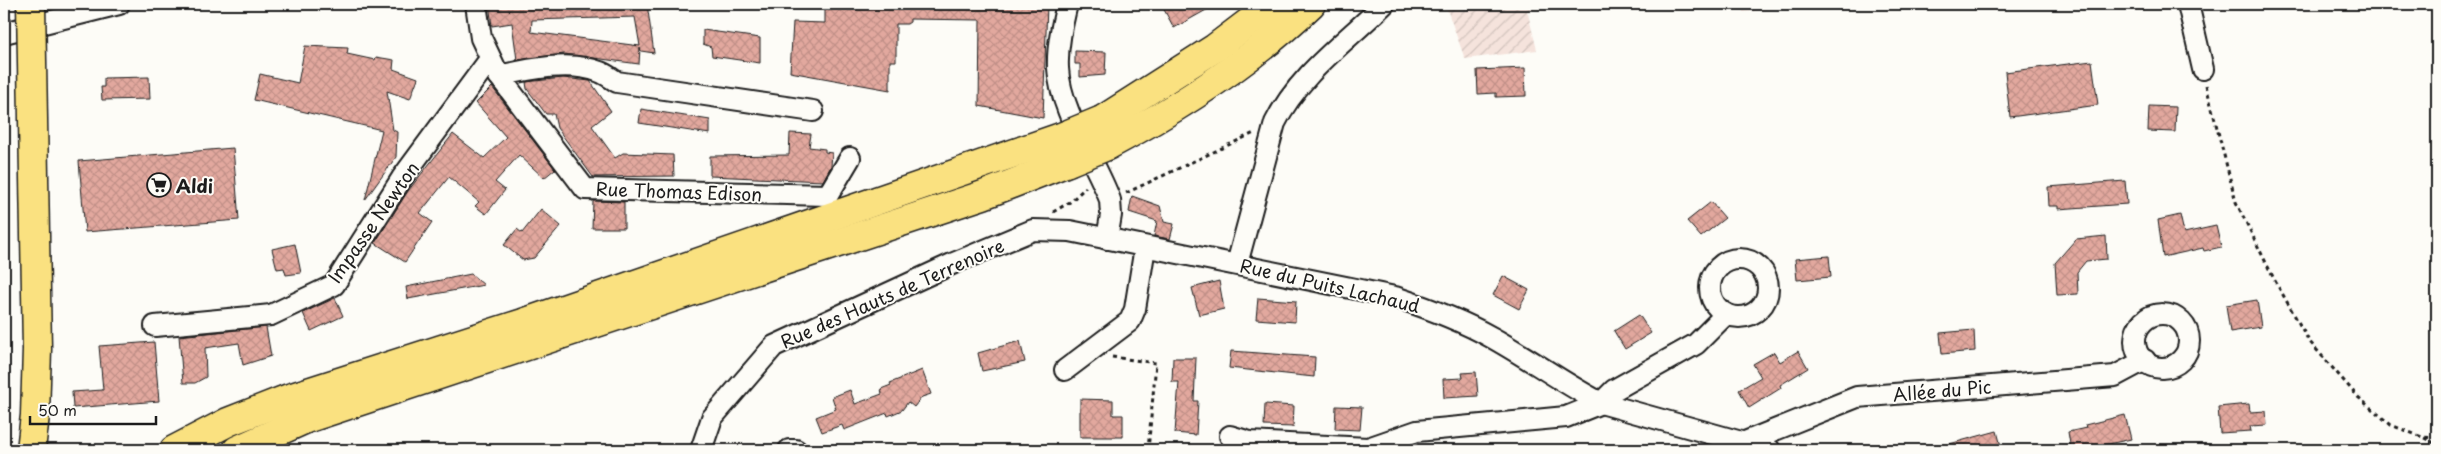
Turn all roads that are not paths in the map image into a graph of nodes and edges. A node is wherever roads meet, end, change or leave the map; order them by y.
1 (30, 4) edge
2 (119, 4) edge
3 (476, 4) edge
4 (1066, 4) edge
5 (1273, 4) edge
6 (1311, 4) edge
7 (1384, 4) edge
8 (2188, 4) edge
9 (4, 33) edge
10 (494, 68) junction
11 (2203, 69) road end
12 (814, 111) dead end
13 (1105, 133) junction
14 (1065, 150) junction
15 (850, 158) dead end
16 (1107, 239) junction
17 (1145, 247) junction
18 (1237, 264) junction
19 (1726, 314) dead end
20 (155, 326) dead end
21 (2145, 360) dead end
22 (1065, 370) dead end
23 (1601, 403) junction
24 (1230, 436) dead end
25 (1707, 442) edge
26 (1745, 442) junction
27 (31, 450) edge
28 (174, 450) edge
29 (238, 450) edge
30 (702, 450) edge
31 (789, 450) edge
32 (796, 450) edge
33 (1770, 450) edge

1 - 27 highway, bridge
2 - 9 street
3 - 10 street, Rue Thomas Edison
4 - 16 street
5 - 13 highway
6 - 13 highway
7 - 18 street
8 - 11 street
10 - 12 street
10 - 15 street, Rue Thomas Edison
10 - 20 street, Impasse Newton
13 - 14 highway, bridge
14 - 28 highway
14 - 29 highway
16 - 17 street, Rue du Puits Lachaud
16 - 30 street, Rue des Hauts de Terrenoire
17 - 18 street, Rue du Puits Lachaud
17 - 22 street
18 - 23 street, Rue du Puits Lachaud
19 - 23 street
21 - 26 street, Allée du Pic
23 - 24 street
23 - 25 street, Rue du Puits Lachaud
25 - 26 street, Rue du Puits Lachaud
26 - 33 street, Rue du Puits Lachaud
31 - 32 street

